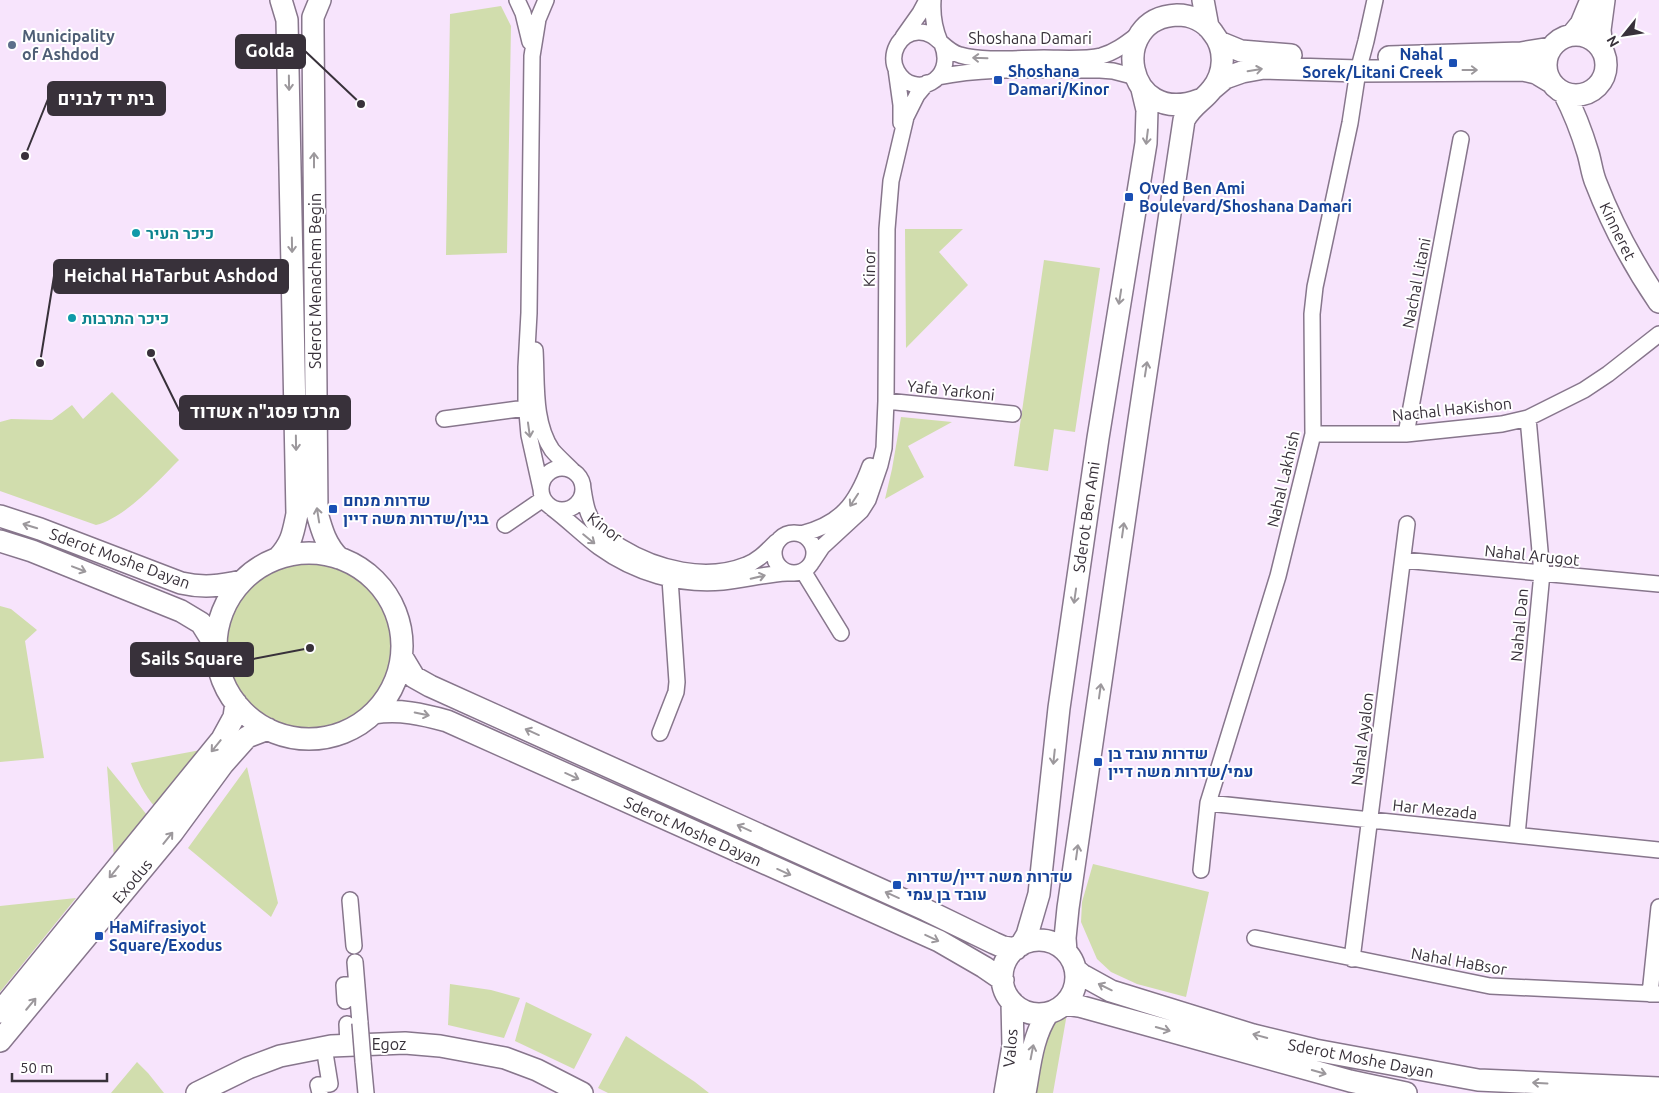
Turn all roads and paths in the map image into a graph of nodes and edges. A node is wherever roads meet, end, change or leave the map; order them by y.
1 (283, 0) edge
2 (319, 0) edge
3 (517, 0) edge
4 (546, 0) edge
5 (927, 0) edge
6 (933, 0) edge
7 (1166, 0) edge
8 (1203, 0) edge
9 (1375, 0) edge
10 (1591, 0) edge
11 (1604, 0) edge
12 (1150, 25) junction
13 (1214, 34) junction
14 (1572, 35) junction
15 (901, 40) junction
16 (941, 43) junction
17 (1551, 48) junction
18 (1602, 49) junction
19 (532, 56) junction
20 (1359, 64) junction
21 (896, 68) junction
22 (933, 80) junction
23 (1139, 83) junction
24 (1558, 87) junction
25 (1588, 93) junction
26 (1206, 95) junction
27 (901, 134) junction
28 (1461, 139) dead end
29 (1589, 155) junction
30 (529, 276) junction
31 (1659, 302) edge
32 (1659, 334) edge
33 (886, 402) junction
34 (526, 408) junction
35 (1013, 414) dead end
36 (1528, 418) junction
37 (444, 419) dead end
38 (1313, 434) junction
39 (1406, 434) junction
40 (572, 470) junction
41 (583, 489) junction
42 (545, 498) junction
43 (0, 516) edge
44 (1407, 524) dead end
45 (505, 525) dead end
46 (801, 534) junction
47 (0, 541) edge
48 (776, 542) junction
49 (278, 558) junction
50 (339, 558) junction
51 (1402, 560) junction
52 (808, 567) junction
53 (787, 572) junction
54 (1542, 573) junction
55 (670, 579) junction
56 (242, 581) junction
57 (1659, 584) edge
58 (841, 633) dead end
59 (216, 646) junction
60 (402, 658) junction
61 (236, 702) junction
62 (374, 713) junction
63 (268, 729) junction
64 (660, 733) dead end
65 (1208, 803) junction
66 (1370, 820) junction
67 (1517, 835) junction
68 (1659, 850) edge
69 (1201, 870) dead end
70 (350, 900) dead end
71 (1659, 908) edge
72 (1255, 938) dead end
73 (354, 946) dead end
74 (1018, 947) junction
75 (1352, 959) junction
76 (1070, 961) junction
77 (355, 962) dead end
78 (1003, 980) junction
79 (357, 985) junction
80 (1655, 994) edge
81 (345, 1001) dead end
82 (1012, 1002) junction
83 (1056, 1009) junction
84 (0, 1012) edge
85 (352, 1031) junction
86 (0, 1041) edge
87 (324, 1047) junction
88 (1659, 1088) edge
89 (325, 1090) edge
90 (197, 1093) edge
91 (366, 1093) edge
92 (582, 1093) edge
93 (1005, 1093) edge
94 (1025, 1093) edge
95 (1406, 1093) edge

1 - 2 main road
1 -> 49 main road, Sderot Menachem Begin
50 -> 2 main road, Sderot Menachem Begin
3 - 19 street
4 - 19 street
5 - 15 street
6 - 16 street
7 - 12 main road, Sderot Ben Ami
8 - 13 main road
9 - 20 street, Nahal Lakhish
10 - 14 main road
11 - 18 main road
12 - 13 main road
12 -> 16 street, Shoshana Damari
12 - 23 main road, Sderot Ben Ami
13 - 20 main road
13 - 26 main road
14 - 17 main road
14 - 18 main road
15 - 16 street
15 - 21 street
16 - 22 street
17 - 20 main road
17 - 24 main road, Kinneret
18 - 25 main road
19 - 30 street
20 -> 24 main road
26 -> 20 main road
20 - 38 street, Nahal Lakhish
21 - 22 street
21 - 27 street, Kinor
22 - 23 street, Shoshana Damari
22 - 27 street, Kinor
23 - 26 main road
23 -> 74 main road, Sderot Ben Ami
24 - 25 main road
24 - 29 main road, Kinneret
25 - 29 main road, Kinneret
76 -> 26 main road
27 - 33 street, Kinor
28 - 39 street, Nachal Litani
29 - 31 main road, Kinneret
30 - 34 street
30 - 40 street
32 - 36 street, Nachal HaKishon
33 - 35 street, Yafa Yarkoni
33 -> 46 street, Kinor
33 - 52 street, Kinor
34 - 37 street
34 -> 42 street
36 - 39 street, Nachal HaKishon
36 - 54 street, Nahal Dan
38 - 39 street, Nachal HaKishon
38 - 65 street, Nahal Lakhish
40 - 41 street
40 - 42 street
41 - 42 street
41 - 48 street, Kinor
42 - 45 street
42 -> 55 street, Kinor
56 -> 43 main road, Sderot Moshe Dayan
44 - 51 street, Nahal Ayalon
46 - 48 street
46 - 52 street
47 -> 59 main road, Sderot Moshe Dayan
48 - 53 street
49 - 50 main road
49 - 56 main road
50 - 60 main road
51 - 54 street, Nahal Arugot
51 - 66 street, Nahal Ayalon
52 - 53 street
52 - 58 street
55 -> 53 street, Kinor
54 - 57 street, Nahal Arugot
54 - 67 street, Nahal Dan
55 - 64 street
56 - 59 main road
59 - 61 main road
60 - 62 main road
74 -> 60 main road, Sderot Moshe Dayan
61 - 63 main road
61 -> 84 main road, Exodus
62 - 63 main road
62 -> 78 main road, Sderot Moshe Dayan
86 -> 63 main road, Exodus
65 - 66 street, Har Mezada
65 - 69 street, Nahal Lakhish
66 - 67 street, Har Mezada
66 - 75 street, Nahal Ayalon
67 - 68 street, Har Mezada
70 - 73 street
71 - 80 street
72 - 75 street, Nahal HaBsor
74 - 76 main road, Sderot Moshe Dayan
74 - 78 main road
75 - 80 street, Nahal HaBsor
76 - 83 main road
88 -> 76 main road, Sderot Moshe Dayan
77 - 79 street
78 - 82 main road
79 - 81 street
79 - 85 street
82 - 83 main road, Sderot Moshe Dayan
82 - 93 main road, Valos
94 -> 83 main road, Valos
83 -> 95 main road, Sderot Moshe Dayan
85 - 87 main road, Egoz
85 - 91 street, bridge
85 - 92 main road, Egoz
87 - 89 street
87 - 90 main road, Egoz

